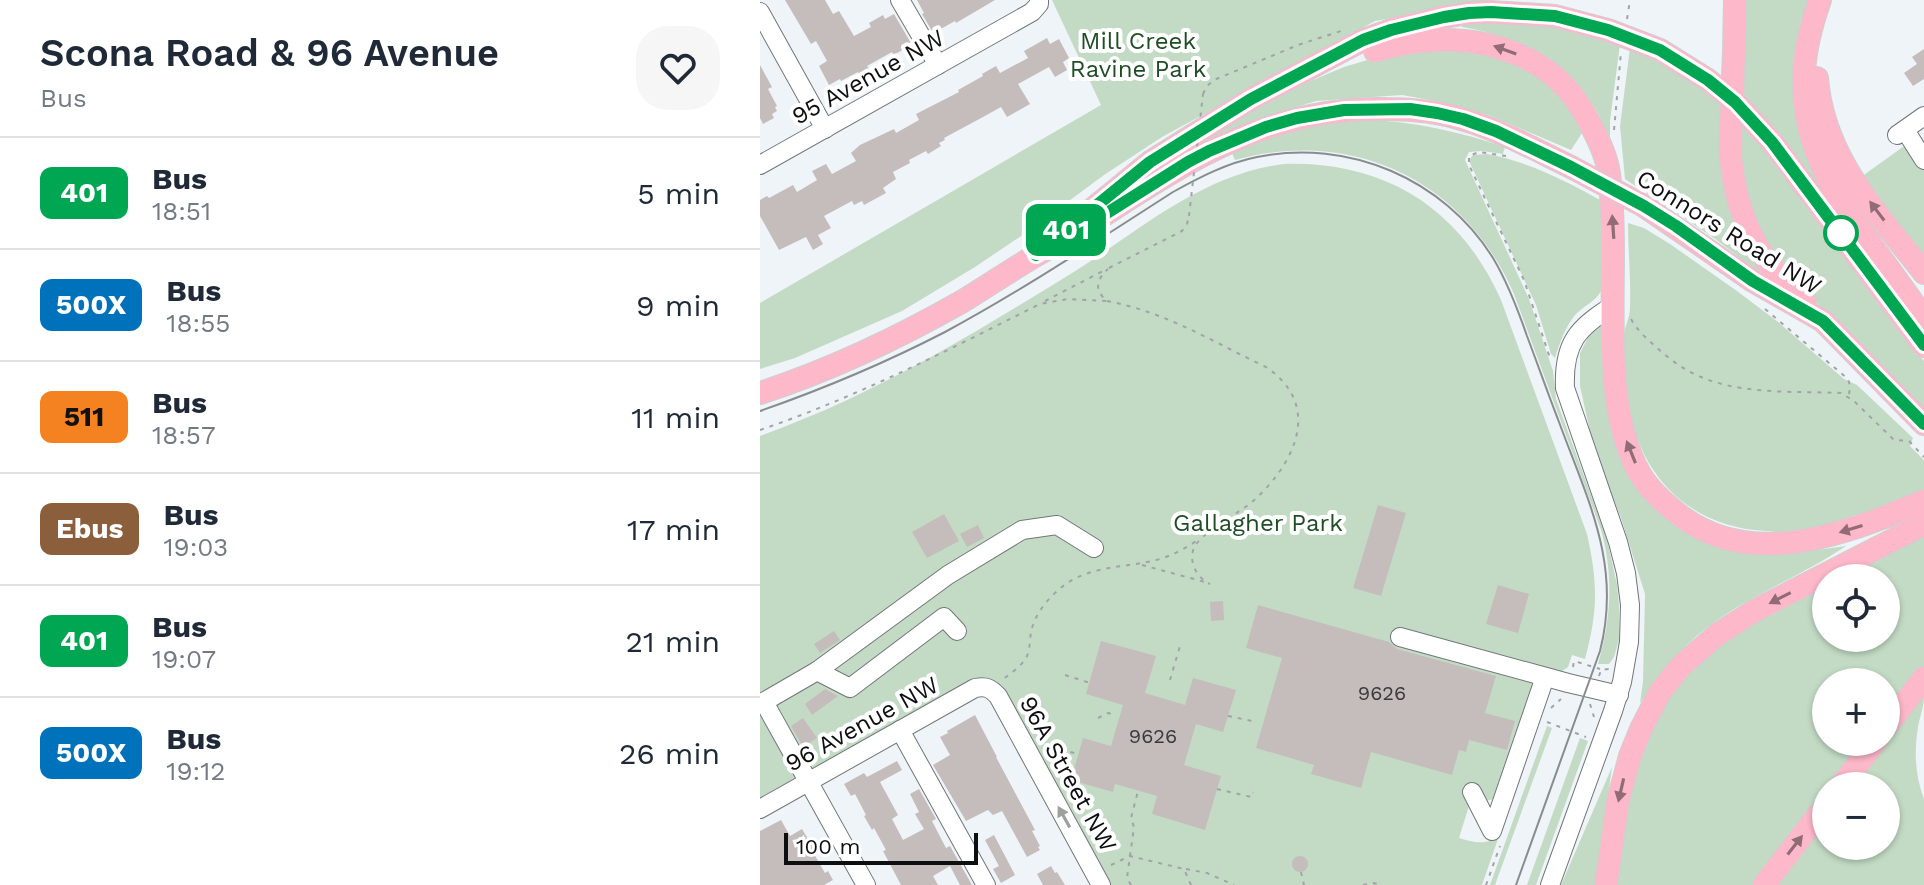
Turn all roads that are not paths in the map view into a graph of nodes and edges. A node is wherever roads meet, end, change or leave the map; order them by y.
1 (900, 0) edge
2 (1735, 0) edge
3 (1039, 2) edge
4 (1819, 3) edge
5 (760, 12) edge
6 (938, 65) junction
7 (1251, 99) junction
8 (1924, 116) edge
9 (825, 129) junction
10 (1924, 160) edge
11 (760, 165) edge
12 (1036, 255) junction
13 (1924, 273) edge
14 (1622, 310) junction
15 (1924, 318) edge
16 (1823, 321) junction
17 (1924, 346) edge
18 (760, 393) edge
19 (1924, 424) edge
20 (1924, 501) edge
21 (1924, 524) edge
22 (1094, 548) dead end
23 (957, 631) dead end
24 (1400, 637) dead end
25 (817, 671) junction
26 (1545, 677) junction
27 (1924, 678) edge
28 (989, 687) joint
29 (1619, 695) junction
30 (762, 703) edge
31 (1900, 709) edge
32 (900, 730) junction
33 (1864, 756) edge
34 (1852, 772) edge
35 (808, 782) junction
36 (1472, 792) dead end
37 (760, 809) edge
38 (1812, 823) edge
39 (1098, 879) edge
40 (866, 885) edge
41 (986, 885) edge
42 (1550, 885) edge
43 (1606, 885) edge
44 (1764, 885) edge

1 - 6 street
2 - 16 main road, bridge
3 - 6 street, 95 Avenue NW
13 -> 4 main road
4 - 15 main road
5 - 9 street
6 - 9 street, 95 Avenue NW
7 - 12 main road, Connors Road NW
14 -> 7 main road
7 - 17 main road, Connors Road NW
8 - 10 street
9 - 11 street, 95 Avenue NW
12 - 16 main road, Connors Road NW, bridge
12 - 18 main road, Connors Road NW
20 -> 14 main road
14 - 29 street
16 - 19 main road, Connors Road NW
21 -> 43 main road
22 - 25 street
23 - 25 street
24 - 26 street
25 - 30 street
26 - 29 street
26 - 36 street
27 - 31 main road
28 - 32 street, 96 Avenue NW
39 -> 28 street, 96A Street NW
29 - 42 street
30 - 35 street
32 - 35 street, 96 Avenue NW
32 - 41 street
33 - 34 main road
35 - 37 street, 96 Avenue NW
35 - 40 street
44 -> 38 main road

